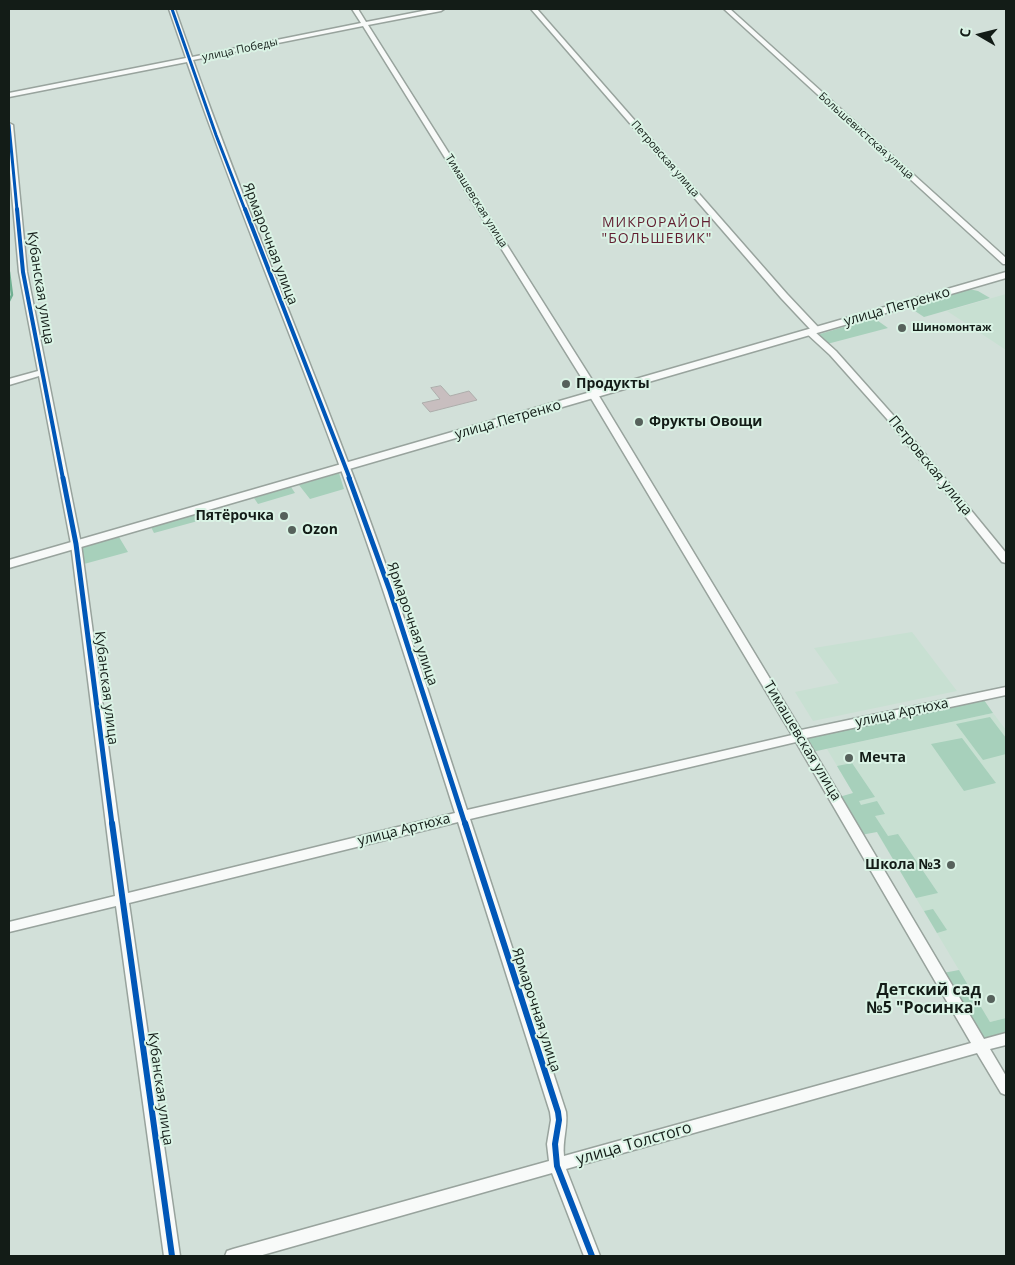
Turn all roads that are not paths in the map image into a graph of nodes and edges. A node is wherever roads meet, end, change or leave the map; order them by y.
1 (172, 9) edge
2 (355, 9) edge
3 (441, 9) edge
4 (534, 9) edge
5 (727, 9) edge
6 (365, 24) junction
7 (189, 60) junction
8 (9, 95) edge
9 (9, 125) edge
10 (1006, 262) edge
11 (1006, 275) edge
12 (813, 331) junction
13 (42, 372) junction
14 (9, 382) edge
15 (595, 394) junction
16 (344, 466) junction
17 (76, 544) junction
18 (1006, 560) edge
19 (9, 564) edge
20 (1006, 691) edge
21 (799, 736) junction
22 (462, 816) junction
23 (122, 900) junction
24 (9, 927) edge
25 (1006, 1039) edge
26 (981, 1045) junction
27 (1006, 1090) edge
28 (557, 1166) junction
29 (172, 1256) edge
30 (233, 1256) edge
31 (592, 1256) edge

1 - 7 street, Ярмарочная улица
2 - 6 street, Тимашевская улица
3 - 6 street, улица Победы
4 - 12 street, Петровская улица
5 - 10 street, Большевистская улица
6 - 7 street, улица Победы
6 - 15 street, Тимашевская улица
7 - 8 street, улица Победы
7 - 16 street, Ярмарочная улица
9 - 13 street, Кубанская улица
11 - 12 main road, улица Петренко
12 - 15 main road, улица Петренко
12 - 18 street, Петровская улица
13 - 14 street
13 - 17 street, Кубанская улица
15 - 16 main road, улица Петренко
15 - 21 street, Тимашевская улица
16 - 17 main road, улица Петренко
16 - 22 street, Ярмарочная улица
17 - 19 main road, улица Петренко
17 - 23 street, Кубанская улица
20 - 21 street, улица Артюха
21 - 22 street, улица Артюха
21 - 26 street, Тимашевская улица
22 - 23 street, улица Артюха
22 - 28 street, Ярмарочная улица
23 - 24 street, улица Артюха
23 - 29 street, Кубанская улица
25 - 26 street, улица Толстого
26 - 27 street, Тимашевская улица
26 - 28 street, улица Толстого
28 - 30 street, улица Толстого
28 - 31 street, Ярмарочная улица

